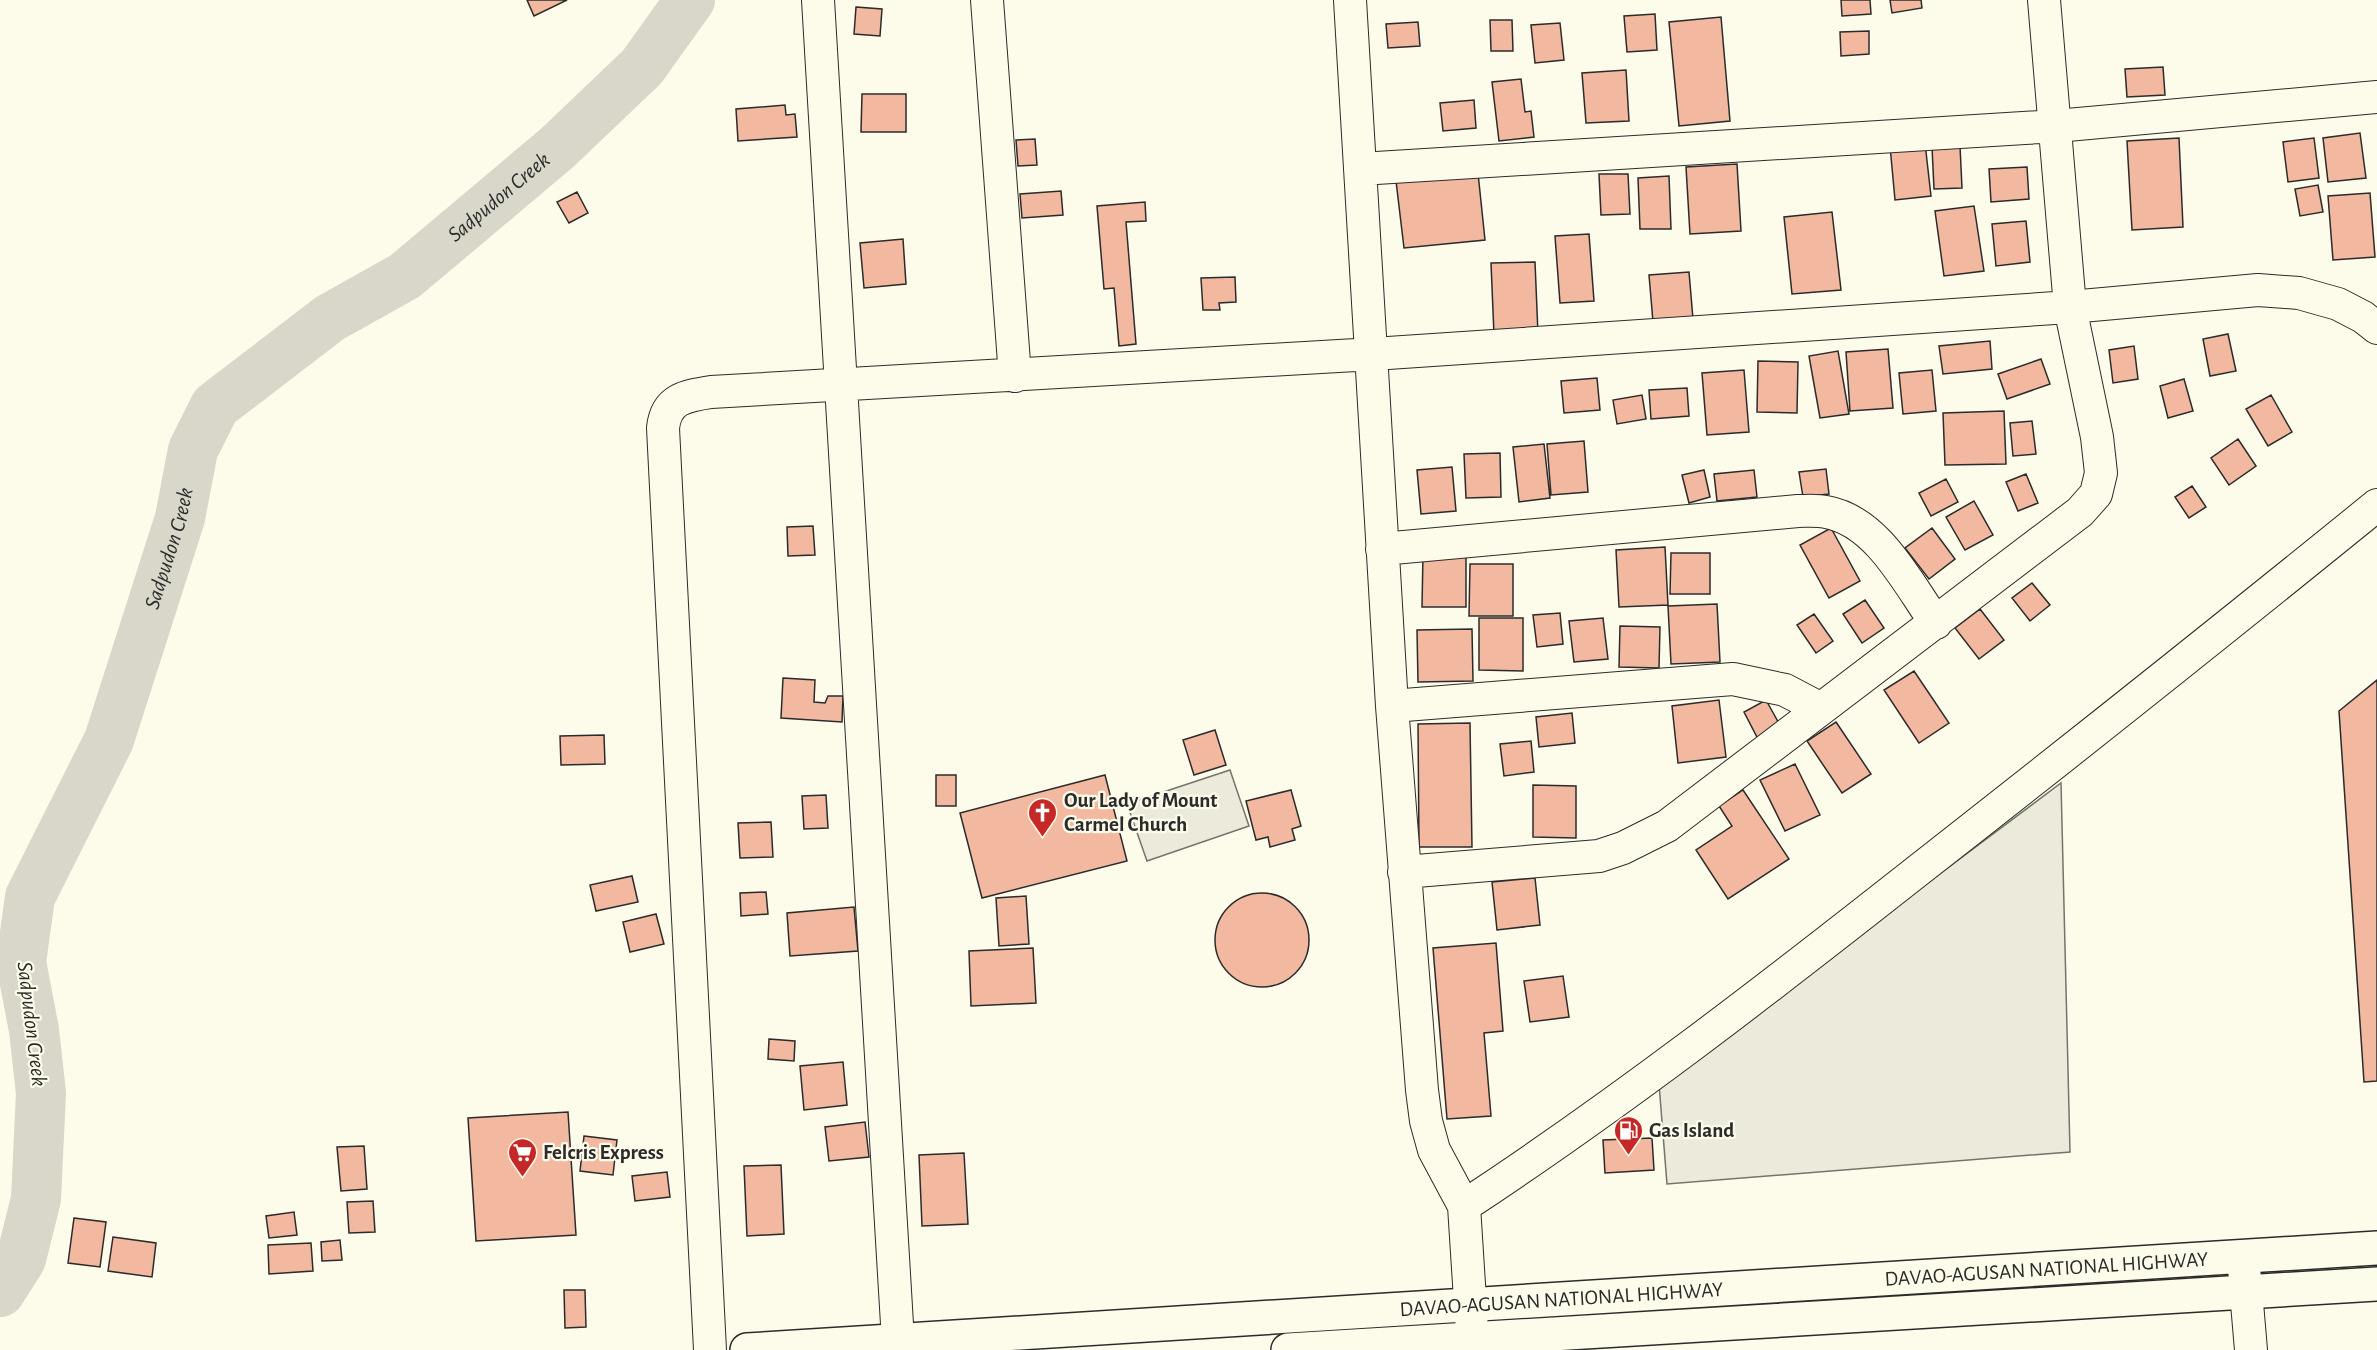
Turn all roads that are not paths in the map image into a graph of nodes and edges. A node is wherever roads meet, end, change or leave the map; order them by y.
1 (818, 0) edge
2 (987, 0) edge
3 (1350, 0) edge
4 (1361, 0) edge
5 (2044, 0) edge
6 (2377, 98) edge
7 (2056, 126) junction
8 (1360, 169) junction
9 (2070, 307) junction
10 (2377, 328) edge
11 (1373, 354) junction
12 (1015, 376) junction
13 (841, 385) junction
14 (2377, 505) edge
15 (1382, 549) junction
16 (1936, 623) junction
17 (1392, 706) junction
18 (1821, 709) junction
19 (1404, 872) junction
20 (1464, 1206) junction
21 (2377, 1248) edge
22 (2243, 1256) junction
23 (1903, 1277) junction
24 (2377, 1284) edge
25 (2246, 1292) junction
26 (1471, 1304) junction
27 (1431, 1307) junction
28 (1905, 1313) junction
29 (1179, 1336) edge
30 (1473, 1339) junction
31 (898, 1341) junction
32 (1433, 1346) edge
33 (710, 1350) edge
34 (747, 1350) edge
35 (1288, 1350) edge
36 (2251, 1350) edge

1 - 13 street
2 - 12 street
3 - 4 street
3 - 8 street
5 - 7 street
6 - 7 street
7 - 8 street
7 - 9 street
8 - 11 street
9 - 10 street
9 - 11 street
9 - 16 street
11 - 12 street
11 - 15 street
12 - 13 street
13 - 31 street
13 - 33 street
14 - 20 street
15 - 16 street
15 - 17 street
16 - 18 street
17 - 18 street
17 - 19 street
18 - 19 street
19 - 20 street
20 - 26 street
21 - 22 highway, DAVAO-AGUSAN NATIONAL HIGHWAY
22 - 23 highway, DAVAO-AGUSAN NATIONAL HIGHWAY
22 - 25 street
23 - 26 highway, DAVAO-AGUSAN NATIONAL HIGHWAY
23 - 28 highway
24 - 25 highway, DAVAO-AGUSAN NATIONAL HIGHWAY
25 - 28 highway, DAVAO-AGUSAN NATIONAL HIGHWAY
25 - 36 street
26 - 27 highway, DAVAO-AGUSAN NATIONAL HIGHWAY
26 - 30 street
27 - 29 highway, DAVAO-AGUSAN NATIONAL HIGHWAY
27 - 32 street
28 - 30 highway, DAVAO-AGUSAN NATIONAL HIGHWAY
29 - 31 highway, DAVAO-AGUSAN NATIONAL HIGHWAY
30 - 32 highway, DAVAO-AGUSAN NATIONAL HIGHWAY
31 - 34 highway, DAVAO-AGUSAN NATIONAL HIGHWAY
32 - 35 highway, DAVAO-AGUSAN NATIONAL HIGHWAY

